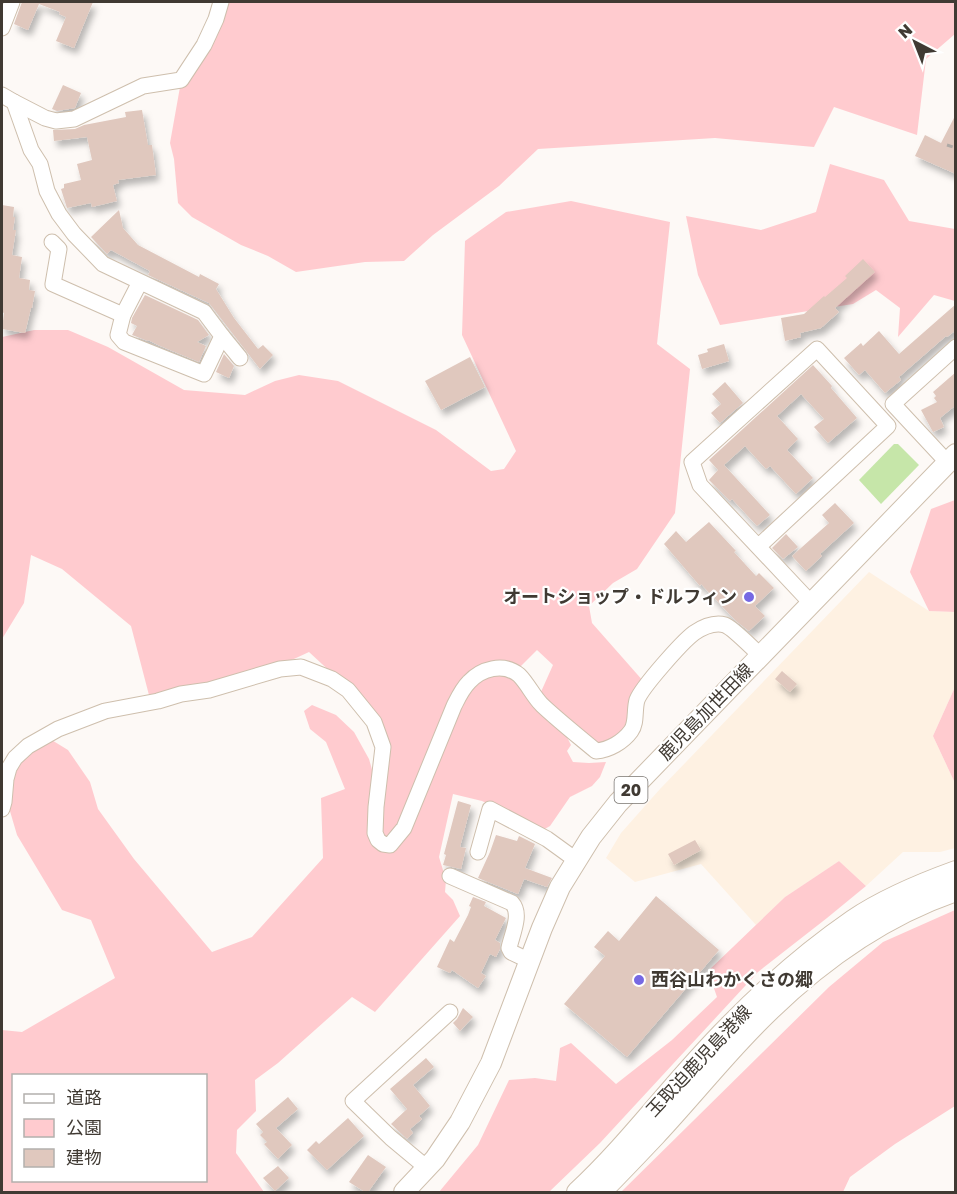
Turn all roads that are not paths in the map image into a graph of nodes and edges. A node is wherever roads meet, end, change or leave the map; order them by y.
1 (12, 2) edge
2 (221, 2) edge
3 (2, 28) edge
4 (8, 98) edge
5 (52, 242) dead end
6 (140, 282) junction
7 (123, 315) junction
8 (222, 336) junction
9 (956, 347) edge
10 (240, 358) dead end
11 (951, 458) edge
12 (759, 546) junction
13 (811, 603) junction
14 (760, 655) junction
15 (2, 809) edge
16 (478, 852) dead end
17 (576, 860) junction
18 (956, 871) edge
19 (450, 876) dead end
20 (956, 891) edge
21 (530, 961) junction
22 (450, 1012) dead end
23 (427, 1168) junction
24 (404, 1192) edge
25 (577, 1192) edge
26 (601, 1192) edge

1 - 3 street
2 - 4 street
4 - 6 street
5 - 7 street
6 - 7 street
6 - 8 street
7 - 8 street
8 - 10 street
9 - 11 street
11 - 13 main road, 鹿児島加世田線 / 20
12 - 12 street
12 - 13 street
13 - 14 main road, 鹿児島加世田線 / 20
14 - 15 street
14 - 17 main road, 鹿児島加世田線 / 20
16 - 17 street
17 - 21 main road, 鹿児島加世田線 / 20
18 - 25 main road, 玉取迫鹿児島港線
19 - 21 street
20 - 26 main road, 玉取迫鹿児島港線
21 - 23 main road, 鹿児島加世田線 / 20
22 - 23 street
23 - 24 main road, 鹿児島加世田線 / 20

